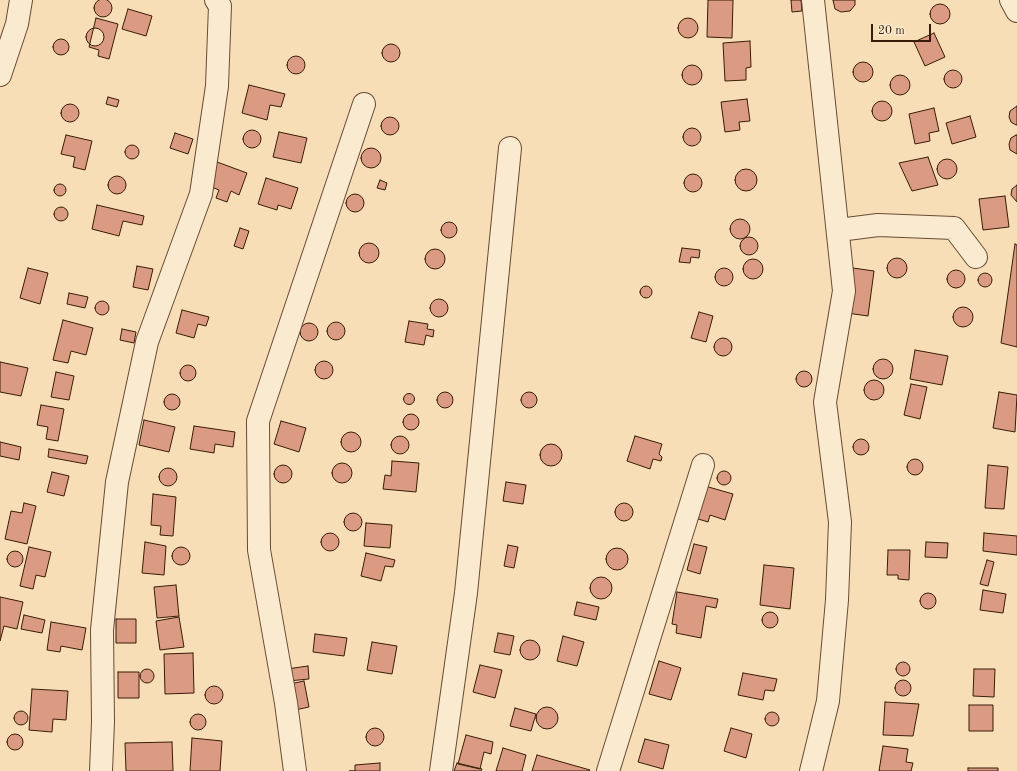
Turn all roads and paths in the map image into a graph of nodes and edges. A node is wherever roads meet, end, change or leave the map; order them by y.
1 (21, 0) edge
2 (216, 0) edge
3 (813, 0) edge
4 (1011, 0) edge
5 (1017, 11) edge
6 (0, 75) edge
7 (364, 104) dead end
8 (510, 148) dead end
9 (839, 230) junction
10 (976, 256) dead end
11 (703, 464) dead end
12 (101, 771) edge
13 (295, 771) edge
14 (442, 771) edge
15 (608, 771) edge
16 (811, 771) edge

1 - 6 street
2 - 12 street
3 - 9 street
4 - 5 street
7 - 13 street
8 - 14 street
9 - 10 street
9 - 16 street
11 - 15 street

